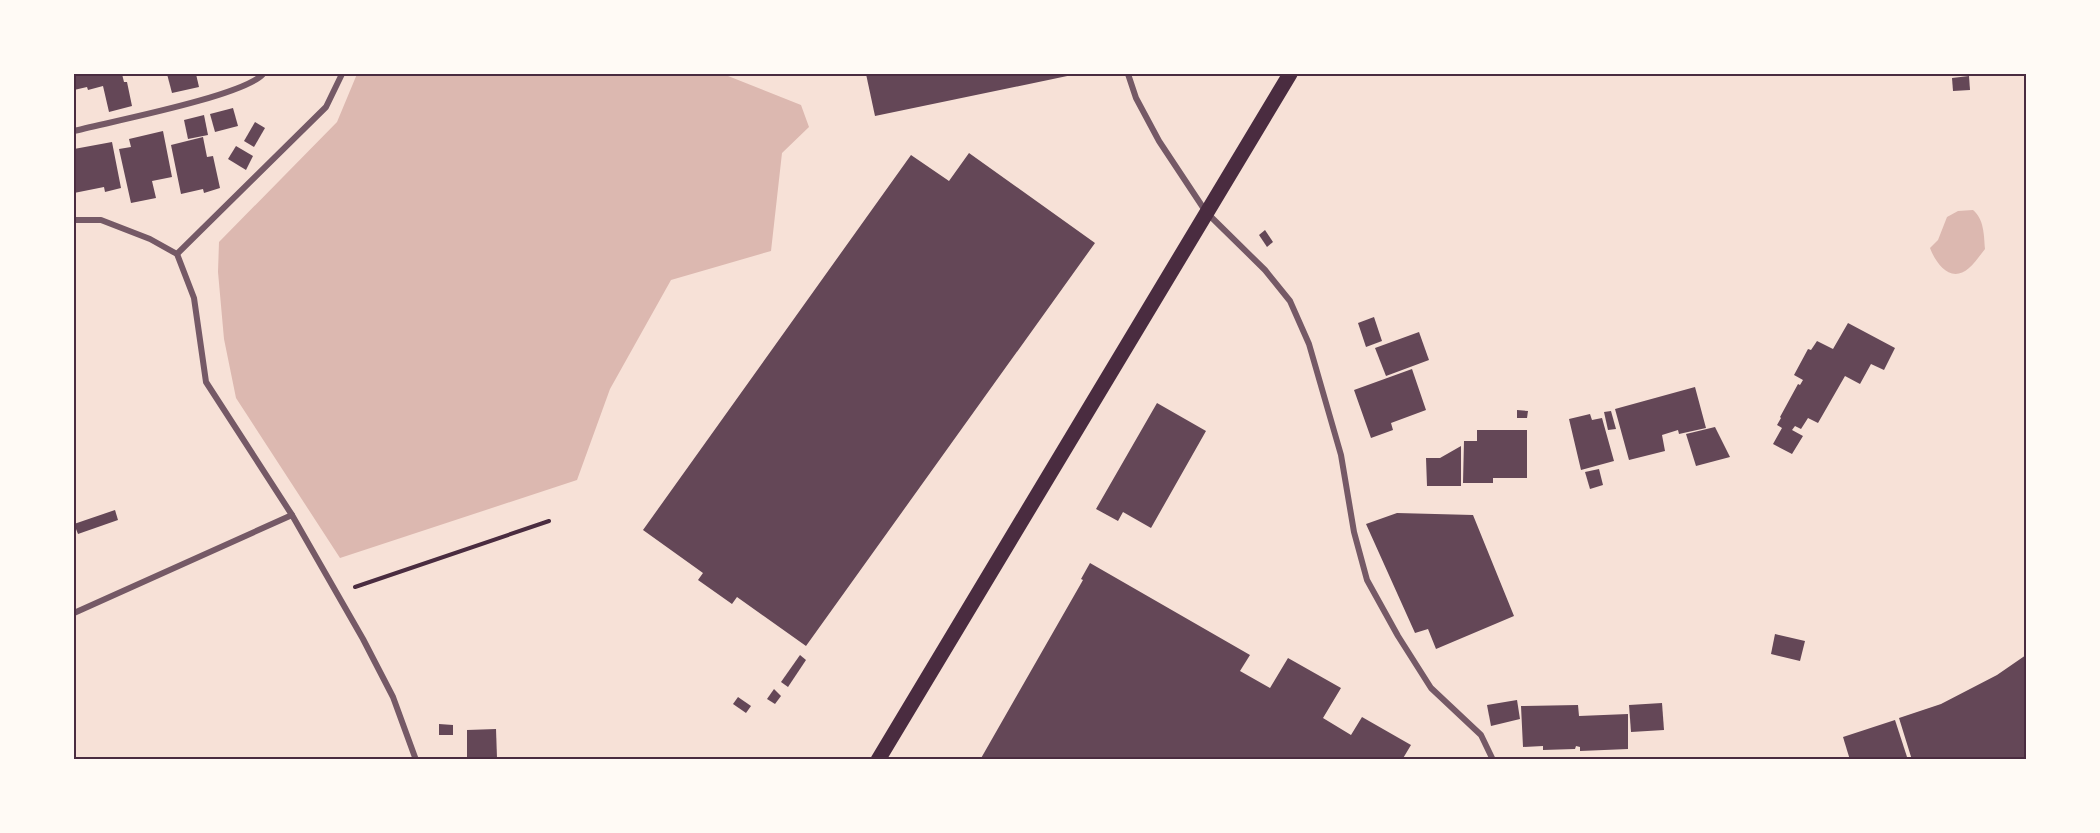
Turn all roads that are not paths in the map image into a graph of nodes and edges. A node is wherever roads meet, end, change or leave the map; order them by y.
1 (263, 74) edge
2 (342, 74) edge
3 (1128, 74) edge
4 (1290, 74) edge
5 (74, 131) edge
6 (1206, 212) junction
7 (74, 220) edge
8 (177, 254) junction
9 (292, 515) junction
10 (74, 613) edge
11 (416, 759) edge
12 (878, 759) edge
13 (1492, 759) edge

1 - 5 street
2 - 8 street
3 - 6 street
4 - 6 main road
6 - 12 main road
6 - 13 street
7 - 8 street
8 - 9 street
9 - 10 street
9 - 11 street

